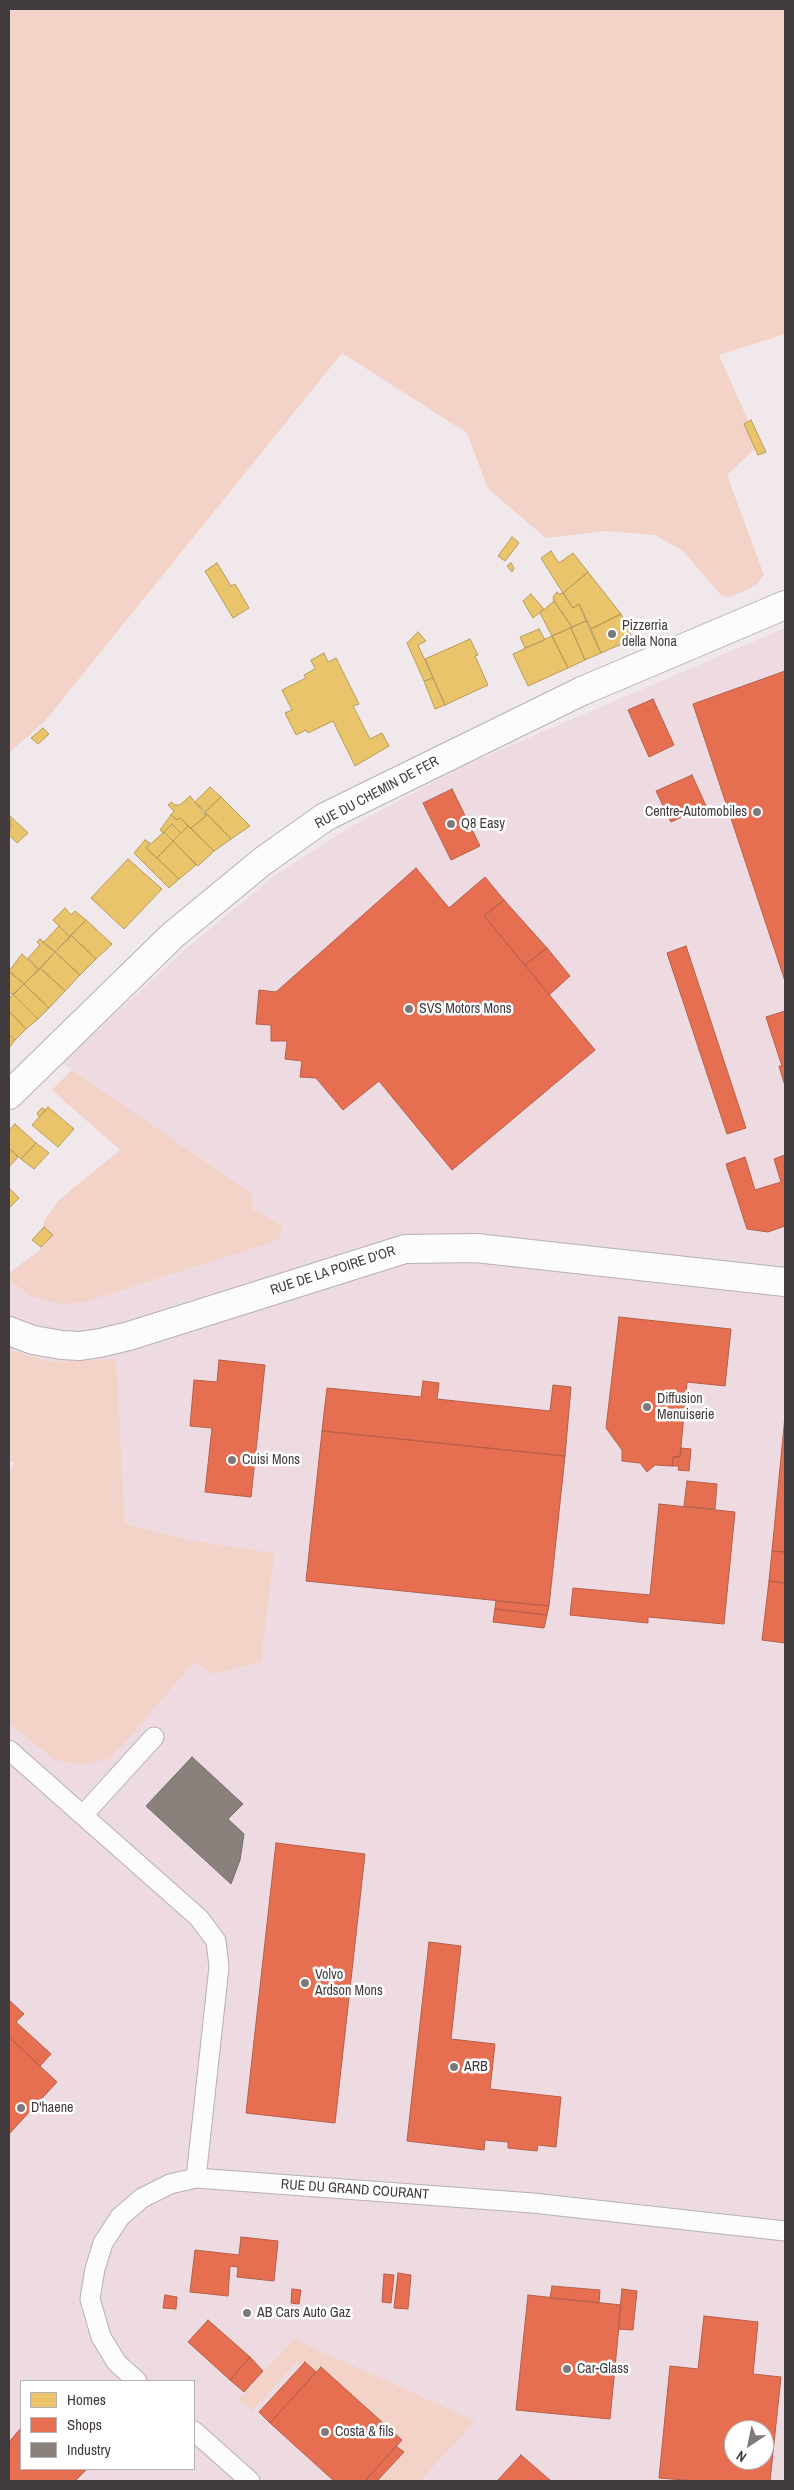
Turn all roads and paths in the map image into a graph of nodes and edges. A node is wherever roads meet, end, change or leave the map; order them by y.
1 (785, 605) edge
2 (9, 1095) edge
3 (785, 1282) edge
4 (9, 1331) edge
5 (154, 1736) dead end
6 (9, 1750) edge
7 (83, 1815) junction
8 (196, 2178) junction
9 (785, 2231) edge
10 (136, 2380) edge
11 (195, 2433) edge
12 (250, 2481) edge

1 - 2 main road, RUE DU CHEMIN DE FER
3 - 4 main road, RUE DE LA POIRE D'OR
5 - 7 street
6 - 7 street
7 - 8 street
8 - 9 street, RUE DU GRAND COURANT
8 - 10 street, RUE DU GRAND COURANT
11 - 12 street

